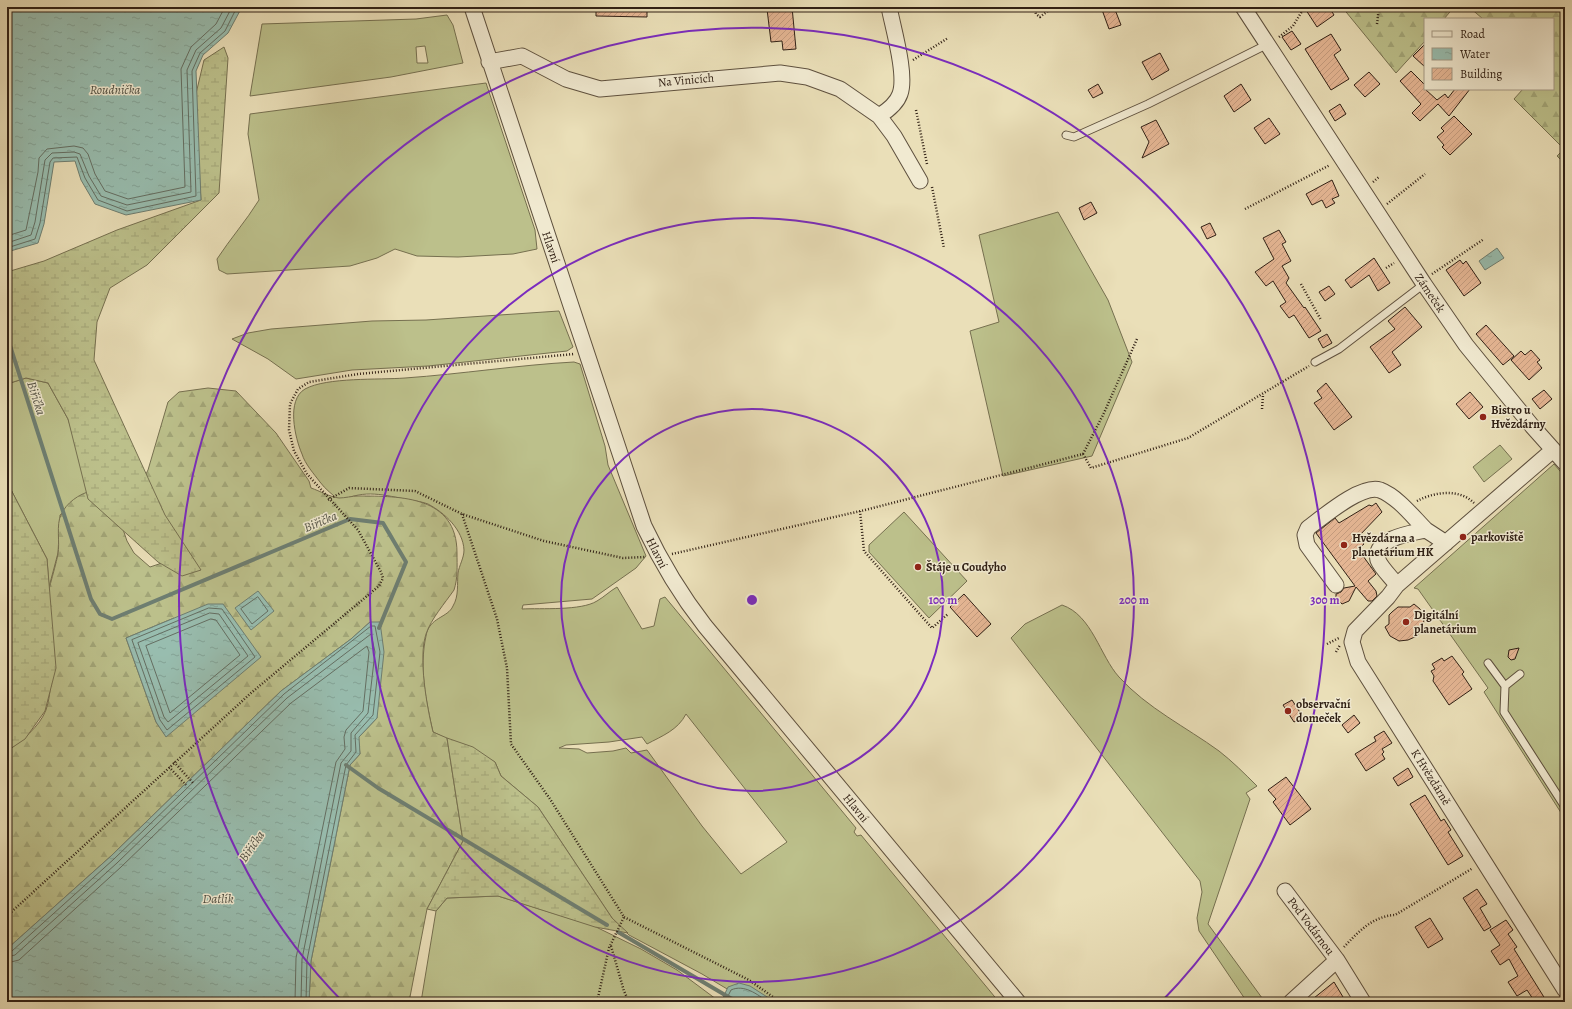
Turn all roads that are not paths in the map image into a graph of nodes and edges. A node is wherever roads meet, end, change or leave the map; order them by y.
1 (472, 7) edge
2 (889, 7) edge
3 (1243, 7) edge
4 (1269, 44) junction
5 (489, 62) junction
6 (879, 116) junction
7 (1069, 138) dead end
8 (920, 181) dead end
9 (1428, 279) junction
10 (1315, 362) road end
11 (1553, 450) junction
12 (1565, 463) edge
13 (1426, 530) junction
14 (1446, 543) junction
15 (1336, 585) dead end
16 (1397, 585) junction
17 (1488, 663) dead end
18 (1520, 674) dead end
19 (1505, 686) junction
20 (1565, 807) edge
21 (1285, 891) dead end
22 (1336, 958) junction
23 (1565, 990) edge
24 (1018, 1002) edge
25 (1291, 1002) edge
26 (1362, 1002) edge

1 - 5 street, Hlavní
2 - 6 street
3 - 4 street, Zámeček
4 - 7 lane
4 - 9 street, Zámeček
5 - 6 street, Na Vinicích
5 - 24 street, Hlavní
6 - 8 street, Na Vinicích
9 - 10 lane
9 - 11 street, Zámeček
11 - 12 street, Zámeček
11 - 14 street
13 - 14 street
13 - 15 street
13 - 16 street
14 - 16 street, K Hvězdárně
16 - 23 street, K Hvězdárně
17 - 19 lane
18 - 19 lane
19 - 20 lane
21 - 22 street, Pod Vodárnou
22 - 25 street, Pod Vodárnou
22 - 26 street, Pod Vodárnou

